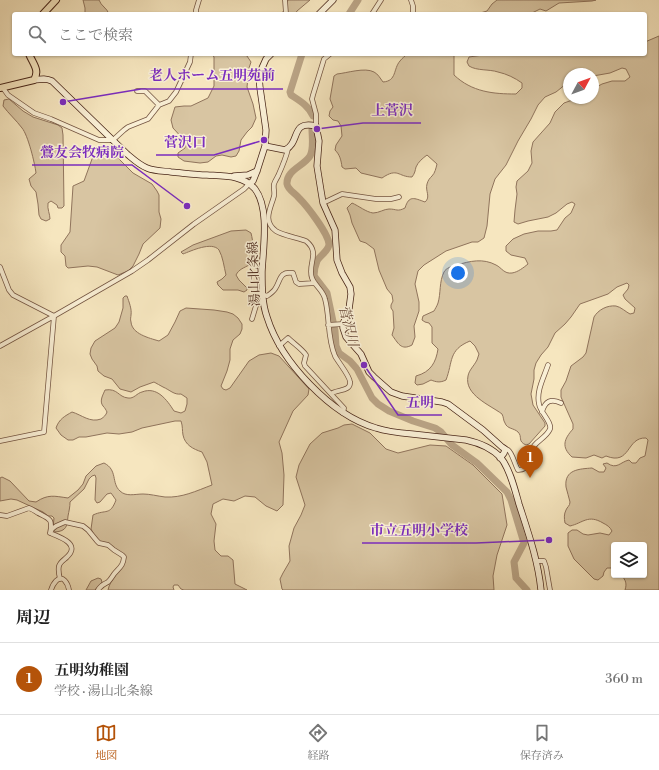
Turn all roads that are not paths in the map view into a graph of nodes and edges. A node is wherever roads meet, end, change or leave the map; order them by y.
1 (56, 0) edge
2 (199, 0) edge
3 (285, 0) edge
4 (333, 0) edge
5 (381, 0) edge
6 (411, 0) edge
7 (45, 12) edge
8 (196, 12) edge
9 (286, 12) edge
10 (321, 12) edge
11 (373, 12) edge
12 (413, 12) edge
13 (30, 56) edge
14 (192, 56) edge
15 (270, 56) edge
16 (328, 56) edge
17 (36, 71) junction
18 (42, 79) junction
19 (34, 80) junction
20 (1, 88) edge
21 (137, 92) dead end
22 (159, 105) junction
23 (316, 126) junction
24 (113, 140) junction
25 (265, 146) junction
26 (288, 149) junction
27 (257, 171) junction
28 (231, 176) junction
29 (249, 184) junction
30 (399, 197) dead end
31 (323, 203) junction
32 (0, 267) edge
33 (315, 283) junction
34 (263, 294) junction
35 (54, 316) junction
36 (252, 319) dead end
37 (340, 324) junction
38 (329, 325) junction
39 (0, 346) edge
40 (279, 346) junction
41 (548, 366) dead end
42 (331, 394) junction
43 (560, 403) dead end
44 (542, 412) junction
45 (343, 413) junction
46 (0, 441) edge
47 (505, 449) junction
48 (500, 458) junction
49 (0, 515) edge
50 (50, 533) junction
51 (536, 561) junction
52 (60, 579) junction
53 (51, 590) edge
54 (70, 590) edge
55 (98, 590) edge
56 (541, 590) edge
57 (550, 590) edge

1 - 7 main road
2 - 8 street
3 - 9 street
4 - 10 main road
5 - 11 street
6 - 12 street
13 - 17 main road
14 - 22 street
15 - 25 main road
16 - 23 street
17 - 18 main road
17 - 19 main road
18 - 19 main road
18 - 24 main road
19 - 20 main road
20 - 24 street
21 - 22 street
22 - 24 street
23 - 26 main road
23 - 31 main road
24 - 28 main road
25 - 26 main road
25 - 27 main road
26 - 33 street
27 - 28 main road
27 - 29 main road
28 - 29 main road
29 - 34 main road, 湯山北条線
29 - 35 street
30 - 31 street
31 - 37 main road
32 - 35 street
33 - 34 street
33 - 38 street
34 - 36 street
34 - 40 main road, 湯山北条線
35 - 39 street
35 - 46 street
37 - 38 street
37 - 47 main road
38 - 42 street
40 - 42 street
40 - 45 main road, 湯山北条線
41 - 44 street
42 - 45 street
43 - 44 street
44 - 47 street
45 - 48 main road, 湯山北条線
47 - 48 main road
48 - 51 main road, 湯山北条線
49 - 50 street
50 - 52 street
50 - 55 street
51 - 56 main road, 湯山北条線
51 - 57 street
52 - 53 street
52 - 54 street

